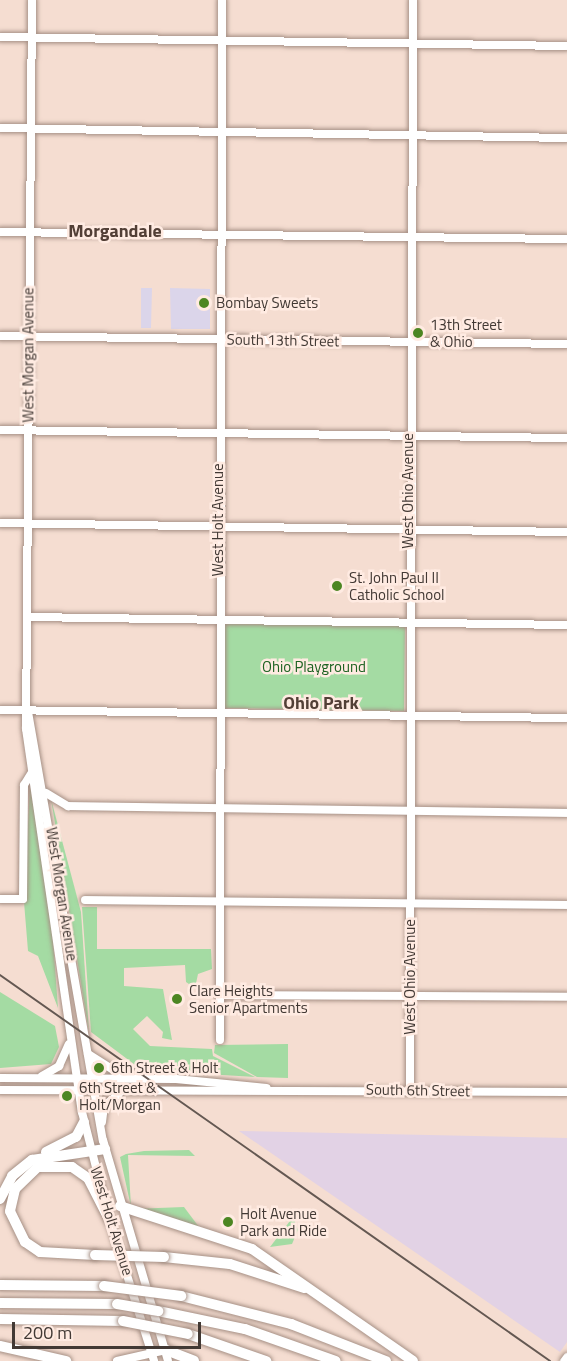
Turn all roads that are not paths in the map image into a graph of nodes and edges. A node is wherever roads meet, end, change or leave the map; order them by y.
1 (32, 0) edge
2 (222, 0) edge
3 (413, 0) edge
4 (0, 37) edge
5 (32, 37) junction
6 (221, 41) junction
7 (412, 44) junction
8 (567, 46) edge
9 (0, 128) edge
10 (30, 128) junction
11 (220, 131) junction
12 (411, 133) junction
13 (567, 138) edge
14 (0, 232) edge
15 (29, 232) junction
16 (218, 234) junction
17 (409, 238) junction
18 (567, 239) edge
19 (0, 336) edge
20 (28, 336) junction
21 (217, 339) junction
22 (408, 342) junction
23 (567, 344) edge
24 (0, 430) edge
25 (28, 431) junction
26 (218, 434) junction
27 (408, 436) junction
28 (567, 438) edge
29 (0, 523) edge
30 (28, 524) junction
31 (218, 526) junction
32 (408, 530) junction
33 (567, 532) edge
34 (28, 617) junction
35 (219, 620) junction
36 (408, 623) junction
37 (567, 625) edge
38 (0, 710) edge
39 (28, 711) junction
40 (219, 713) junction
41 (408, 716) junction
42 (567, 718) edge
43 (41, 768) junction
44 (32, 769) junction
45 (46, 793) junction
46 (219, 807) junction
47 (410, 810) junction
48 (567, 813) edge
49 (0, 898) edge
50 (85, 900) dead end
51 (220, 900) junction
52 (410, 903) junction
53 (567, 905) edge
54 (220, 995) junction
55 (410, 997) junction
56 (567, 998) edge
57 (70, 1039) junction
58 (220, 1040) dead end
59 (87, 1052) junction
60 (38, 1077) junction
61 (0, 1078) edge
62 (76, 1078) junction
63 (91, 1078) junction
64 (127, 1078) junction
65 (269, 1089) junction
66 (0, 1090) edge
67 (410, 1090) junction
68 (79, 1091) junction
69 (93, 1091) junction
70 (125, 1092) junction
71 (567, 1092) edge
72 (84, 1122) junction
73 (100, 1129) junction
74 (105, 1149) junction
75 (90, 1150) junction
76 (32, 1160) junction
77 (0, 1199) edge
78 (120, 1206) junction
79 (110, 1221) junction
80 (0, 1285) edge
81 (323, 1297) junction
82 (0, 1303) edge
83 (0, 1319) edge
84 (0, 1346) edge
85 (152, 1351) junction
86 (167, 1356) edge
87 (567, 1357) edge
88 (66, 1361) edge
89 (117, 1361) edge
90 (154, 1361) edge
91 (194, 1361) edge
92 (266, 1361) edge
93 (336, 1361) edge
94 (386, 1361) edge
95 (413, 1361) edge
96 (564, 1361) edge

1 - 5 street, West Morgan Avenue
2 - 6 street, West Holt Avenue
3 - 7 street, West Ohio Avenue
4 - 5 street
5 - 6 street
5 - 10 street, West Morgan Avenue
6 - 7 street
6 - 11 street, West Holt Avenue
7 - 8 street
7 - 12 street, West Ohio Avenue
9 - 10 street
10 - 11 street
10 - 15 street, West Morgan Avenue
11 - 12 street
11 - 16 street, West Holt Avenue
12 - 13 street
12 - 17 street, West Ohio Avenue
14 - 15 street
15 - 16 street
15 - 20 street, West Morgan Avenue
16 - 17 street
16 - 21 street, West Holt Avenue
17 - 18 street
17 - 22 street, West Ohio Avenue
19 - 20 street, South 13th Street
20 - 21 street, South 13th Street
20 - 25 street, West Morgan Avenue
21 - 22 street, South 13th Street
21 - 26 street, West Holt Avenue
22 - 23 street, South 13th Street
22 - 27 street, West Ohio Avenue
24 - 25 street
25 - 26 street
25 - 30 street, West Morgan Avenue
26 - 27 street
26 - 31 street, West Holt Avenue
27 - 28 street
27 - 32 street, West Ohio Avenue
29 - 30 street
30 - 31 street
30 - 34 street, West Morgan Avenue
31 - 32 street
31 - 35 street, West Holt Avenue
32 - 33 street
32 - 36 street, West Ohio Avenue
34 - 35 street
34 - 39 street, West Morgan Avenue
35 - 36 street
35 - 40 street, West Holt Avenue
36 - 37 street
36 - 41 street, West Ohio Avenue
38 - 39 street
39 - 40 street
39 - 43 street, West Morgan Avenue
39 - 44 street, West Morgan Avenue
40 - 41 street
40 - 46 street, West Holt Avenue
41 - 42 street
41 - 47 street, West Ohio Avenue
43 - 44 street
43 - 45 street, West Morgan Avenue
44 - 49 street
44 - 57 street, West Morgan Avenue
45 - 46 street
45 - 59 street, West Morgan Avenue
46 - 47 street
46 - 51 street, West Holt Avenue
47 - 48 street
47 - 52 street, West Ohio Avenue
50 - 51 street
51 - 52 street
51 - 54 street, West Holt Avenue
52 - 53 street
52 - 55 street, West Ohio Avenue
54 - 55 street
54 - 58 street, West Holt Avenue
55 - 56 street
55 - 67 street, West Ohio Avenue
57 - 60 street
57 - 62 street, West Morgan Avenue
59 - 63 street, West Morgan Avenue
59 - 64 street
60 - 61 street, South 6th Street
60 - 62 street, South 6th Street
62 - 63 street, South 6th Street
62 - 68 street, West Holt Avenue
63 - 64 street, South 6th Street
63 - 69 street, West Holt Avenue
64 - 65 street, South 6th Street
65 - 67 street, South 6th Street
65 - 70 street, South 6th Street
66 - 68 street, South 6th Street
67 - 71 street, South 6th Street
68 - 69 street, South 6th Street
68 - 72 street, West Holt Avenue
69 - 70 street, South 6th Street
69 - 73 street, West Holt Avenue
70 - 73 street
72 - 75 street, West Holt Avenue
72 - 76 highway
73 - 74 street, West Holt Avenue
74 - 75 highway
74 - 78 street, West Holt Avenue
75 - 76 highway
75 - 79 street, West Holt Avenue
76 - 77 highway
78 - 81 highway
78 - 86 street, West Holt Avenue
79 - 81 highway, bridge
79 - 85 street, West Holt Avenue
80 - 94 highway, bridge
81 - 95 highway
82 - 93 highway, bridge
83 - 92 highway, bridge
84 - 88 highway
85 - 86 street
85 - 89 street
85 - 90 street, West Holt Avenue
86 - 91 highway
87 - 96 main road

